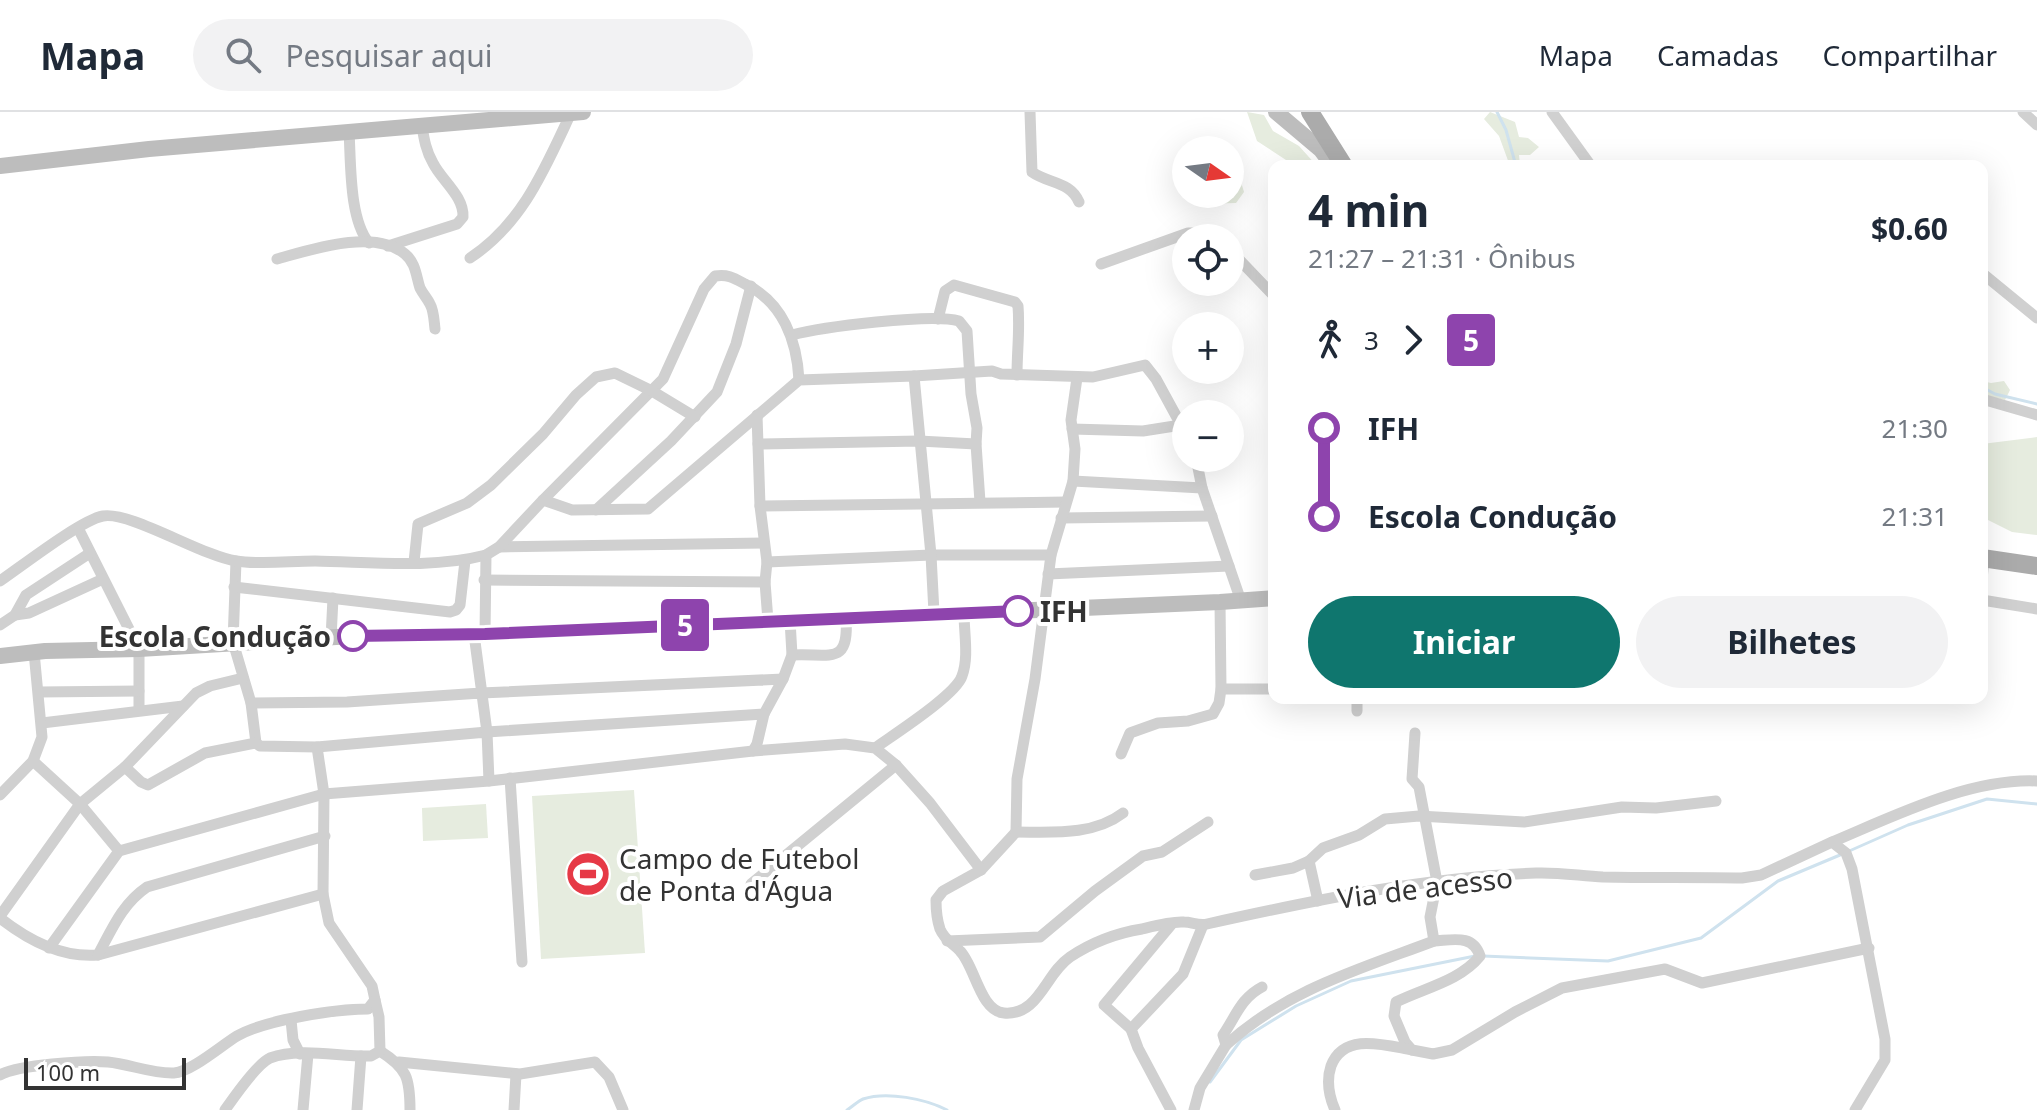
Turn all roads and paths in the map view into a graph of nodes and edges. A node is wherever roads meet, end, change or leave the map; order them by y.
1 (1030, 112) edge
2 (1276, 112) edge
3 (1310, 112) edge
4 (2023, 112) edge
5 (577, 113) edge
6 (1555, 113) edge
7 (539, 114) edge
8 (2037, 125) edge
9 (422, 126) junction
10 (349, 132) junction
11 (1328, 160) edge
12 (1340, 160) edge
13 (1587, 160) edge
14 (0, 166) edge
15 (1079, 202) dead end
16 (1172, 239) edge
17 (369, 243) junction
18 (388, 246) junction
19 (470, 258) dead end
20 (277, 259) dead end
21 (1101, 264) dead end
22 (1244, 265) edge
23 (1988, 278) edge
24 (751, 286) junction
25 (1268, 290) edge
26 (2037, 318) edge
27 (938, 319) junction
28 (435, 329) dead end
29 (792, 335) junction
30 (971, 373) junction
31 (1017, 375) junction
32 (914, 376) junction
33 (1077, 378) junction
34 (799, 380) junction
35 (652, 391) junction
36 (1988, 401) edge
37 (1172, 409) edge
38 (757, 415) junction
39 (2037, 415) edge
40 (695, 417) junction
41 (1072, 429) junction
42 (1172, 430) edge
43 (919, 441) junction
44 (758, 444) junction
45 (976, 444) junction
46 (1199, 472) edge
47 (1073, 481) junction
48 (1202, 488) junction
49 (543, 500) junction
50 (925, 502) junction
51 (980, 502) junction
52 (1066, 502) junction
53 (760, 506) junction
54 (596, 510) junction
55 (1212, 516) junction
56 (1061, 518) junction
57 (78, 528) junction
58 (764, 543) junction
59 (499, 547) junction
60 (90, 553) junction
61 (486, 555) junction
62 (931, 555) junction
63 (1051, 555) junction
64 (1988, 559) edge
65 (236, 561) junction
66 (465, 561) junction
67 (414, 562) junction
68 (767, 562) junction
69 (1229, 566) junction
70 (2037, 566) edge
71 (1048, 574) junction
72 (103, 579) junction
73 (484, 580) junction
74 (0, 581) edge
75 (765, 582) junction
76 (234, 587) junction
77 (333, 598) junction
78 (1268, 599) edge
79 (1241, 601) junction
80 (1988, 601) edge
81 (1220, 602) junction
82 (1046, 609) junction
83 (2037, 609) edge
84 (934, 613) junction
85 (964, 613) junction
86 (15, 615) junction
87 (846, 618) junction
88 (790, 620) junction
89 (768, 621) junction
90 (0, 625) edge
91 (480, 634) junction
92 (331, 638) junction
93 (233, 642) junction
94 (0, 644) edge
95 (139, 649) junction
96 (34, 652) junction
97 (8, 655) edge
98 (792, 655) junction
99 (243, 678) junction
100 (783, 679) junction
101 (1221, 689) junction
102 (1268, 689) edge
103 (139, 691) junction
104 (39, 692) junction
105 (481, 693) junction
106 (251, 703) junction
107 (1357, 704) edge
108 (183, 706) junction
109 (139, 710) junction
110 (1357, 711) dead end
111 (764, 714) junction
112 (42, 723) junction
113 (487, 732) junction
114 (1415, 733) dead end
115 (256, 743) junction
116 (317, 747) junction
117 (875, 748) junction
118 (753, 751) junction
119 (1121, 754) dead end
120 (33, 761) junction
121 (896, 765) junction
122 (125, 767) junction
123 (510, 778) junction
124 (489, 781) junction
125 (2037, 781) edge
126 (324, 794) junction
127 (0, 795) edge
128 (1716, 801) dead end
129 (80, 804) junction
130 (1123, 813) dead end
131 (1425, 816) junction
132 (1208, 822) dead end
133 (1016, 832) junction
134 (325, 836) junction
135 (1832, 842) junction
136 (119, 851) junction
137 (1309, 861) junction
138 (981, 870) junction
139 (1255, 875) dead end
140 (1437, 882) junction
141 (751, 884) dead end
142 (323, 894) junction
143 (1318, 901) junction
144 (0, 917) edge
145 (1171, 925) junction
146 (1203, 925) junction
147 (946, 941) junction
148 (1434, 941) junction
149 (49, 948) junction
150 (1869, 948) junction
151 (98, 955) junction
152 (522, 962) dead end
153 (1262, 987) dead end
154 (375, 1000) junction
155 (291, 1020) junction
156 (1131, 1029) junction
157 (1226, 1045) junction
158 (1412, 1050) junction
159 (380, 1051) junction
160 (304, 1054) junction
161 (361, 1056) junction
162 (399, 1062) junction
163 (516, 1074) junction
164 (0, 1075) edge
165 (237, 1092) junction
166 (225, 1110) edge
167 (236, 1110) edge
168 (303, 1110) edge
169 (357, 1110) edge
170 (410, 1110) edge
171 (514, 1110) edge
172 (623, 1110) edge
173 (1171, 1110) edge
174 (1194, 1110) edge
175 (1335, 1110) edge
176 (1855, 1110) edge

1 - 15 street
2 - 11 street
3 - 12 main road
4 - 8 street
5 - 7 street
5 - 19 street
6 - 13 street
7 - 9 street
9 - 10 street
9 - 18 street
10 - 14 street
10 - 17 street
16 - 21 street
17 - 18 street
17 - 20 street
18 - 28 street
22 - 25 street
23 - 26 street
24 - 29 street
24 - 35 street
24 - 40 street
27 - 29 street
27 - 30 street
27 - 31 street
29 - 34 street
30 - 31 street
30 - 32 street
30 - 45 street
31 - 33 street
32 - 34 street
32 - 43 street
33 - 37 street
33 - 41 street
34 - 38 street
35 - 40 street
35 - 49 street
35 - 67 street
36 - 39 street
38 - 44 street
38 - 54 street
40 - 54 street
41 - 42 street
41 - 47 street
43 - 44 street
43 - 45 street
43 - 50 street
44 - 53 street
45 - 51 street
46 - 48 street
47 - 48 street
47 - 52 street
48 - 55 street
49 - 54 street
49 - 59 street
50 - 51 street
50 - 53 street
50 - 62 street
51 - 52 street
52 - 56 street
53 - 58 street
55 - 56 street
55 - 69 street
56 - 63 street
57 - 60 street
57 - 65 street
57 - 74 street
58 - 59 street
58 - 68 street
59 - 61 street
60 - 72 street
60 - 86 street
61 - 66 street
61 - 73 street
62 - 63 street
62 - 68 street
62 - 84 street
63 - 71 street
64 - 70 main road
65 - 67 street
65 - 76 street
66 - 67 street
66 - 77 street
68 - 75 street
69 - 71 street
69 - 79 street
71 - 82 street
72 - 86 street
72 - 95 street
73 - 75 street
73 - 91 street
75 - 89 street
76 - 77 street
76 - 93 street
77 - 92 street
78 - 79 street
79 - 81 street
80 - 83 street
81 - 82 street
81 - 101 street
82 - 85 street
82 - 133 street
84 - 85 street
84 - 87 street
85 - 117 street
86 - 90 street
87 - 88 street
87 - 98 street
88 - 89 street
88 - 98 street
89 - 91 street
91 - 92 street
91 - 105 street
92 - 93 street
93 - 95 street
93 - 99 street
94 - 97 street
95 - 96 street
95 - 103 street
96 - 97 street
96 - 104 street
98 - 100 street
99 - 106 street
99 - 108 street
100 - 105 street
100 - 111 street
101 - 102 street
101 - 119 street
103 - 104 street
103 - 109 street
104 - 112 street
105 - 106 street
105 - 113 street
106 - 115 street
107 - 110 street
108 - 109 street
108 - 122 street
109 - 112 street
111 - 113 street
111 - 118 street
112 - 120 street
113 - 116 street
113 - 124 street
114 - 131 street
115 - 116 street
115 - 122 street
116 - 126 street
117 - 118 street
117 - 121 street
118 - 123 street
120 - 127 street
120 - 129 street
121 - 138 street
121 - 141 street
122 - 129 street
123 - 124 street
123 - 152 street
124 - 126 street
125 - 135 street, Via de acesso
126 - 134 street
126 - 136 street
128 - 131 street
129 - 136 street
129 - 144 street
130 - 133 street
131 - 137 street
131 - 140 street
132 - 147 street
133 - 138 street, Via de acesso
134 - 142 street
134 - 151 street
135 - 140 street, Via de acesso
135 - 150 street
136 - 149 street
137 - 139 street
137 - 143 street
138 - 147 street, Via de acesso
140 - 143 street, Via de acesso
140 - 148 street
142 - 151 street
142 - 154 street
143 - 146 street, Via de acesso
144 - 149 street
145 - 146 street, Via de acesso
145 - 147 street, Via de acesso
145 - 156 street
146 - 156 street
148 - 157 street
148 - 158 street
149 - 151 street
150 - 158 street
150 - 176 street
153 - 157 street
154 - 155 street
154 - 159 street
155 - 160 street
155 - 164 street
156 - 173 street
157 - 174 street
158 - 175 street
159 - 161 street
159 - 162 street
160 - 161 street
160 - 165 street
160 - 168 street
161 - 169 street
162 - 163 street
162 - 170 street
163 - 171 street
163 - 172 street
165 - 166 street
165 - 167 street

